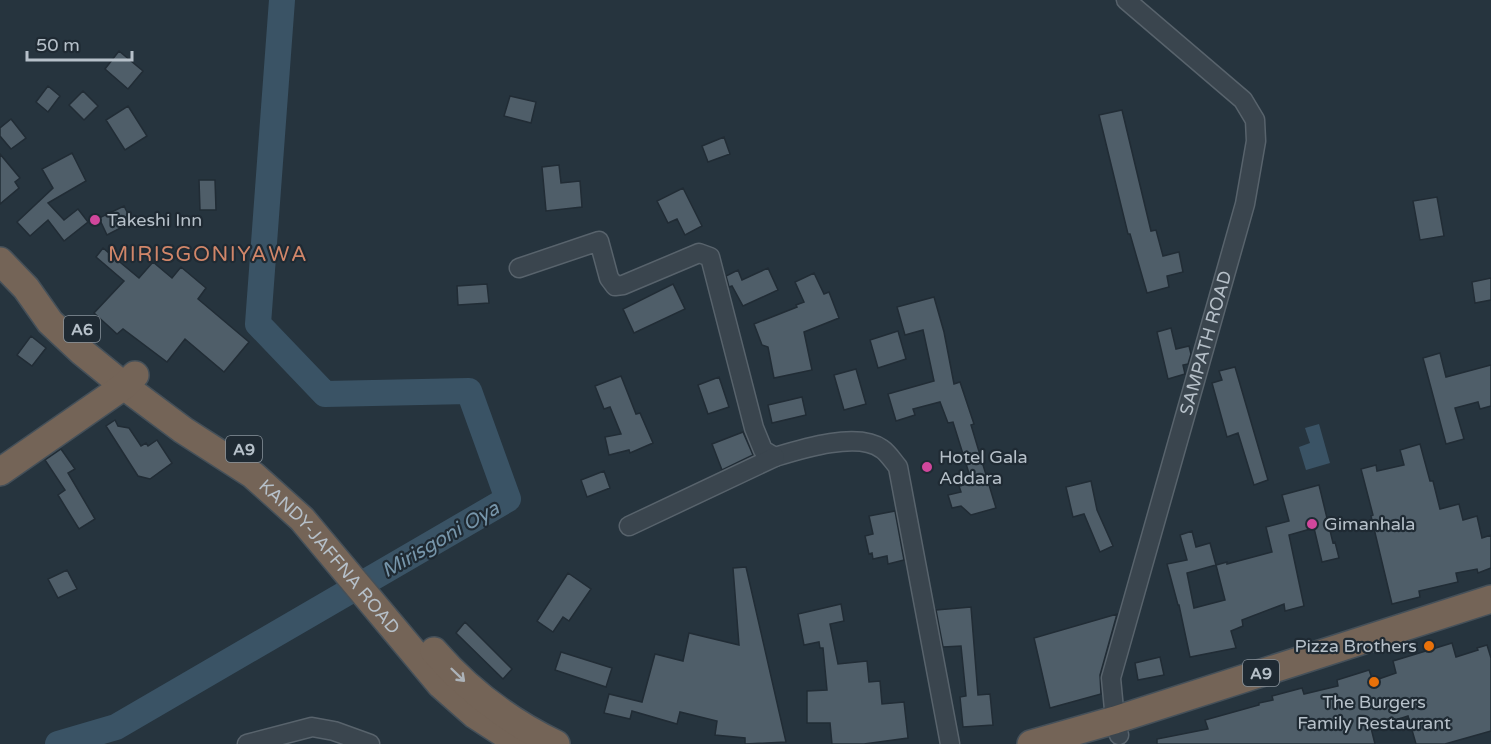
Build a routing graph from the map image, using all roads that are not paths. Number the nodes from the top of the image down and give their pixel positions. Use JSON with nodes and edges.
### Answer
{"nodes":[{"id":1,"x":1126,"y":0,"type":"edge"},
{"id":2,"x":0,"y":261,"type":"edge"},
{"id":3,"x":519,"y":268,"type":"dead end"},
{"id":4,"x":130,"y":380,"type":"junction"},
{"id":5,"x":776,"y":457,"type":"junction"},
{"id":6,"x":0,"y":472,"type":"edge"},
{"id":7,"x":629,"y":526,"type":"dead end"},
{"id":8,"x":1491,"y":599,"type":"edge"},
{"id":9,"x":1491,"y":617,"type":"edge"},
{"id":10,"x":412,"y":638,"type":"junction"},
{"id":11,"x":1390,"y":640,"type":"junction"},
{"id":12,"x":1117,"y":728,"type":"junction"},
{"id":13,"x":309,"y":735,"type":"edge"},
{"id":14,"x":247,"y":744,"type":"edge"},
{"id":15,"x":370,"y":744,"type":"edge"},
{"id":16,"x":520,"y":744,"type":"edge"},
{"id":17,"x":556,"y":744,"type":"edge"},
{"id":18,"x":950,"y":744,"type":"edge"},
{"id":19,"x":1030,"y":744,"type":"edge"},
{"id":20,"x":1085,"y":744,"type":"edge"}],
"edges":[{"from":1,"to":12,"type":"street","name":"SAMPATH ROAD"},
{"from":2,"to":4,"type":"highway","number":"A6"},
{"from":3,"to":5,"type":"street"},
{"from":4,"to":6,"type":"highway"},
{"from":4,"to":10,"type":"highway","name":"KANDY-JAFFNA ROAD","number":"A9"},
{"from":5,"to":7,"type":"street"},
{"from":5,"to":18,"type":"street"},
{"from":8,"to":11,"type":"highway","number":"A9"},
{"from":9,"to":11,"type":"highway","number":"A9"},
{"from":10,"to":16,"type":"highway","name":"KANDY-JAFFNA ROAD","number":"A9"},
{"from":10,"to":17,"type":"highway","name":"KANDY-JAFFNA ROAD","number":"A9","one_way":true},
{"from":11,"to":12,"type":"highway","number":"A9"},
{"from":12,"to":19,"type":"highway","number":"A9"},
{"from":12,"to":20,"type":"highway","number":"A9"},
{"from":13,"to":14,"type":"street"},
{"from":13,"to":15,"type":"street"}]}
